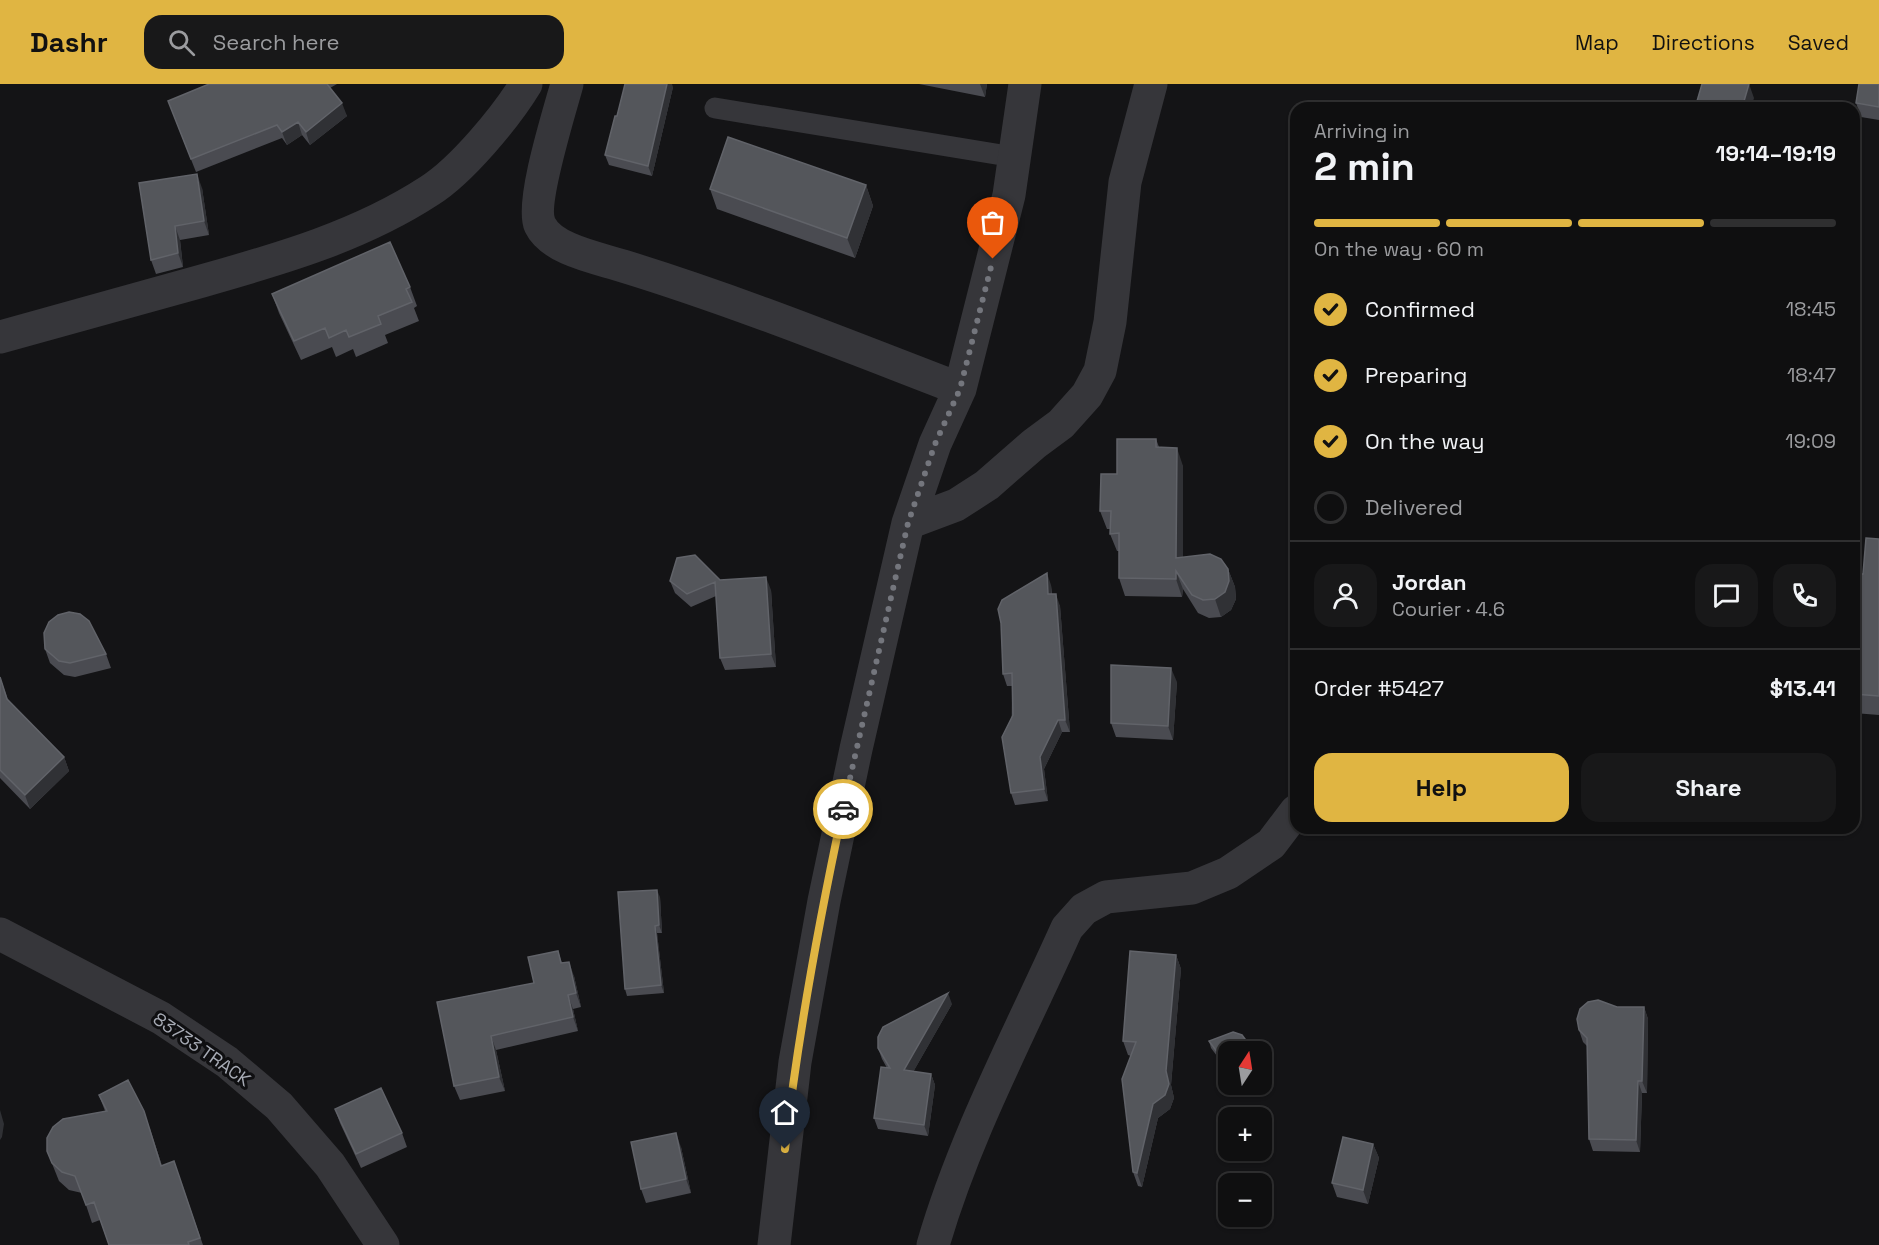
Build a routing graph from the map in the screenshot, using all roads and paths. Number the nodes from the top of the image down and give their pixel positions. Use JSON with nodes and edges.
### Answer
{"nodes":[{"id":1,"x":526,"y":84,"type":"edge"},
{"id":2,"x":567,"y":84,"type":"edge"},
{"id":3,"x":1025,"y":84,"type":"edge"},
{"id":4,"x":1150,"y":84,"type":"edge"},
{"id":5,"x":715,"y":108,"type":"dead end"},
{"id":6,"x":1014,"y":157,"type":"junction"},
{"id":7,"x":0,"y":337,"type":"edge"},
{"id":8,"x":960,"y":389,"type":"junction"},
{"id":9,"x":908,"y":523,"type":"junction"},
{"id":10,"x":1290,"y":819,"type":"edge"},
{"id":11,"x":0,"y":934,"type":"edge"},
{"id":12,"x":383,"y":1245,"type":"edge"},
{"id":13,"x":774,"y":1245,"type":"edge"},
{"id":14,"x":933,"y":1245,"type":"edge"}],
"edges":[{"from":1,"to":7,"type":"street"},
{"from":2,"to":8,"type":"street"},
{"from":3,"to":6,"type":"street"},
{"from":4,"to":9,"type":"street"},
{"from":5,"to":6,"type":"lane"},
{"from":6,"to":8,"type":"street"},
{"from":8,"to":9,"type":"street"},
{"from":9,"to":13,"type":"street"},
{"from":10,"to":14,"type":"street"},
{"from":11,"to":12,"type":"street","name":"83733 TRACK"}]}
